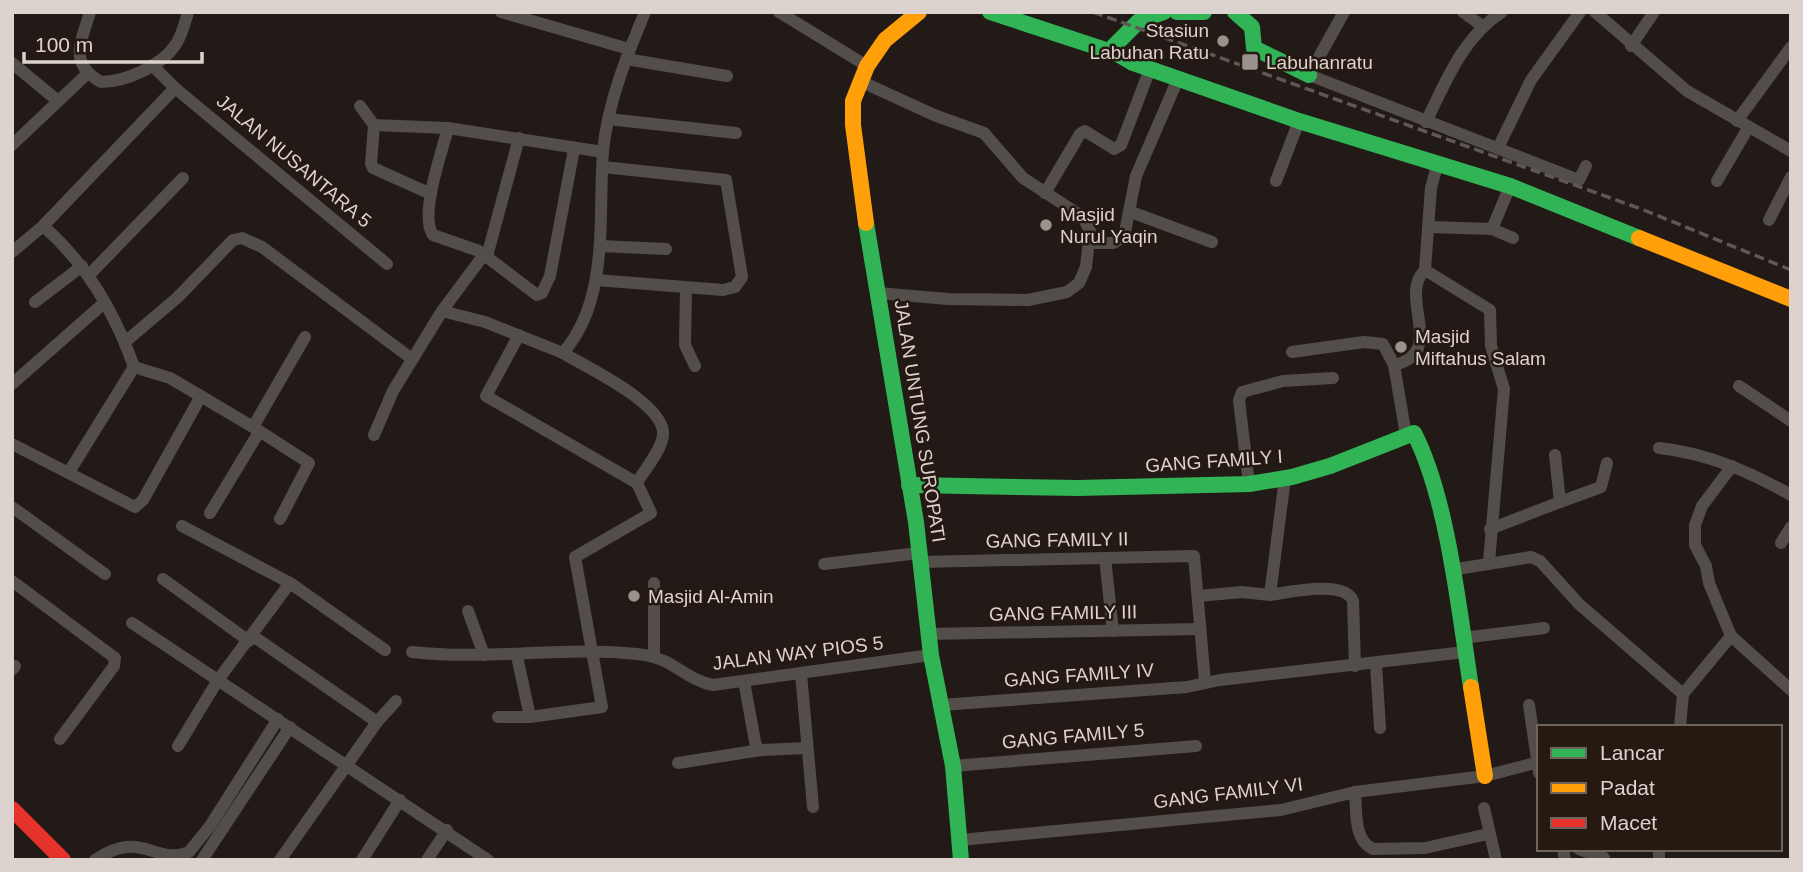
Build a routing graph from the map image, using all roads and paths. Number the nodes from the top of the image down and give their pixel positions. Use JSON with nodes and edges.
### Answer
{"nodes":[{"id":1,"x":90,"y":12,"type":"edge"},
{"id":2,"x":188,"y":12,"type":"edge"},
{"id":3,"x":501,"y":12,"type":"edge"},
{"id":4,"x":645,"y":12,"type":"edge"},
{"id":5,"x":779,"y":12,"type":"edge"},
{"id":6,"x":919,"y":12,"type":"edge"},
{"id":7,"x":990,"y":12,"type":"edge"},
{"id":8,"x":1160,"y":12,"type":"edge"},
{"id":9,"x":1177,"y":12,"type":"edge"},
{"id":10,"x":1204,"y":12,"type":"edge"},
{"id":11,"x":1235,"y":12,"type":"edge"},
{"id":12,"x":1345,"y":12,"type":"edge"},
{"id":13,"x":1463,"y":12,"type":"edge"},
{"id":14,"x":1502,"y":12,"type":"edge"},
{"id":15,"x":1580,"y":12,"type":"edge"},
{"id":16,"x":1595,"y":12,"type":"edge"},
{"id":17,"x":1654,"y":12,"type":"edge"},
{"id":18,"x":1482,"y":25,"type":"junction"},
{"id":19,"x":1631,"y":46,"type":"junction"},
{"id":20,"x":1791,"y":47,"type":"edge"},
{"id":21,"x":1111,"y":50,"type":"junction"},
{"id":22,"x":627,"y":54,"type":"junction"},
{"id":23,"x":12,"y":63,"type":"edge"},
{"id":24,"x":152,"y":65,"type":"junction"},
{"id":25,"x":867,"y":66,"type":"junction"},
{"id":26,"x":1150,"y":69,"type":"junction"},
{"id":27,"x":87,"y":74,"type":"junction"},
{"id":28,"x":1309,"y":75,"type":"junction"},
{"id":29,"x":727,"y":76,"type":"dead end"},
{"id":30,"x":1178,"y":79,"type":"junction"},
{"id":31,"x":860,"y":81,"type":"junction"},
{"id":32,"x":176,"y":88,"type":"junction"},
{"id":33,"x":58,"y":100,"type":"junction"},
{"id":34,"x":360,"y":106,"type":"dead end"},
{"id":35,"x":608,"y":119,"type":"junction"},
{"id":36,"x":1299,"y":121,"type":"junction"},
{"id":37,"x":1426,"y":122,"type":"junction"},
{"id":38,"x":1743,"y":124,"type":"junction"},
{"id":39,"x":374,"y":125,"type":"junction"},
{"id":40,"x":448,"y":128,"type":"junction"},
{"id":41,"x":736,"y":133,"type":"dead end"},
{"id":42,"x":519,"y":138,"type":"junction"},
{"id":43,"x":12,"y":145,"type":"edge"},
{"id":44,"x":1498,"y":148,"type":"junction"},
{"id":45,"x":574,"y":149,"type":"junction"},
{"id":46,"x":1791,"y":151,"type":"edge"},
{"id":47,"x":603,"y":152,"type":"junction"},
{"id":48,"x":1437,"y":166,"type":"junction"},
{"id":49,"x":1586,"y":166,"type":"dead end"},
{"id":50,"x":603,"y":167,"type":"junction"},
{"id":51,"x":1791,"y":177,"type":"edge"},
{"id":52,"x":183,"y":178,"type":"dead end"},
{"id":53,"x":1276,"y":181,"type":"dead end"},
{"id":54,"x":1717,"y":181,"type":"dead end"},
{"id":55,"x":1510,"y":186,"type":"junction"},
{"id":56,"x":1045,"y":193,"type":"junction"},
{"id":57,"x":431,"y":194,"type":"junction"},
{"id":58,"x":1131,"y":212,"type":"junction"},
{"id":59,"x":1769,"y":220,"type":"dead end"},
{"id":60,"x":43,"y":226,"type":"junction"},
{"id":61,"x":1430,"y":227,"type":"junction"},
{"id":62,"x":1492,"y":229,"type":"junction"},
{"id":63,"x":1513,"y":238,"type":"dead end"},
{"id":64,"x":1212,"y":242,"type":"dead end"},
{"id":65,"x":1090,"y":243,"type":"junction"},
{"id":66,"x":600,"y":246,"type":"junction"},
{"id":67,"x":666,"y":249,"type":"dead end"},
{"id":68,"x":12,"y":252,"type":"edge"},
{"id":69,"x":484,"y":258,"type":"junction"},
{"id":70,"x":387,"y":264,"type":"dead end"},
{"id":71,"x":86,"y":270,"type":"junction"},
{"id":72,"x":1425,"y":270,"type":"junction"},
{"id":73,"x":596,"y":280,"type":"junction"},
{"id":74,"x":686,"y":287,"type":"junction"},
{"id":75,"x":878,"y":293,"type":"junction"},
{"id":76,"x":1791,"y":299,"type":"edge"},
{"id":77,"x":35,"y":302,"type":"dead end"},
{"id":78,"x":104,"y":303,"type":"junction"},
{"id":79,"x":442,"y":311,"type":"junction"},
{"id":80,"x":519,"y":335,"type":"junction"},
{"id":81,"x":305,"y":337,"type":"dead end"},
{"id":82,"x":125,"y":342,"type":"junction"},
{"id":83,"x":1292,"y":352,"type":"dead end"},
{"id":84,"x":563,"y":354,"type":"junction"},
{"id":85,"x":412,"y":359,"type":"junction"},
{"id":86,"x":1394,"y":365,"type":"junction"},
{"id":87,"x":695,"y":366,"type":"dead end"},
{"id":88,"x":134,"y":367,"type":"junction"},
{"id":89,"x":1332,"y":379,"type":"dead end"},
{"id":90,"x":12,"y":384,"type":"edge"},
{"id":91,"x":1739,"y":386,"type":"dead end"},
{"id":92,"x":201,"y":396,"type":"junction"},
{"id":93,"x":1791,"y":421,"type":"edge"},
{"id":94,"x":256,"y":430,"type":"junction"},
{"id":95,"x":1406,"y":435,"type":"junction"},
{"id":96,"x":374,"y":436,"type":"dead end"},
{"id":97,"x":12,"y":444,"type":"edge"},
{"id":98,"x":1659,"y":448,"type":"dead end"},
{"id":99,"x":1555,"y":455,"type":"dead end"},
{"id":100,"x":1607,"y":463,"type":"dead end"},
{"id":101,"x":1732,"y":466,"type":"junction"},
{"id":102,"x":69,"y":472,"type":"junction"},
{"id":103,"x":1285,"y":478,"type":"junction"},
{"id":104,"x":637,"y":484,"type":"junction"},
{"id":105,"x":1249,"y":484,"type":"junction"},
{"id":106,"x":909,"y":485,"type":"junction"},
{"id":107,"x":1791,"y":495,"type":"edge"},
{"id":108,"x":1560,"y":502,"type":"junction"},
{"id":109,"x":12,"y":507,"type":"edge"},
{"id":110,"x":210,"y":513,"type":"dead end"},
{"id":111,"x":280,"y":519,"type":"dead end"},
{"id":112,"x":182,"y":526,"type":"dead end"},
{"id":113,"x":1791,"y":527,"type":"edge"},
{"id":114,"x":1490,"y":529,"type":"junction"},
{"id":115,"x":1781,"y":544,"type":"dead end"},
{"id":116,"x":920,"y":557,"type":"junction"},
{"id":117,"x":1105,"y":558,"type":"junction"},
{"id":118,"x":1489,"y":562,"type":"junction"},
{"id":119,"x":824,"y":564,"type":"dead end"},
{"id":120,"x":1451,"y":570,"type":"junction"},
{"id":121,"x":105,"y":574,"type":"dead end"},
{"id":122,"x":163,"y":579,"type":"dead end"},
{"id":123,"x":12,"y":580,"type":"edge"},
{"id":124,"x":290,"y":583,"type":"junction"},
{"id":125,"x":654,"y":583,"type":"dead end"},
{"id":126,"x":1270,"y":594,"type":"junction"},
{"id":127,"x":1198,"y":596,"type":"junction"},
{"id":128,"x":468,"y":611,"type":"dead end"},
{"id":129,"x":132,"y":624,"type":"dead end"},
{"id":130,"x":1544,"y":628,"type":"dead end"},
{"id":131,"x":1199,"y":629,"type":"junction"},
{"id":132,"x":1114,"y":631,"type":"junction"},
{"id":133,"x":928,"y":634,"type":"junction"},
{"id":134,"x":1731,"y":636,"type":"junction"},
{"id":135,"x":251,"y":639,"type":"junction"},
{"id":136,"x":1464,"y":645,"type":"junction"},
{"id":137,"x":385,"y":650,"type":"dead end"},
{"id":138,"x":592,"y":651,"type":"junction"},
{"id":139,"x":412,"y":652,"type":"dead end"},
{"id":140,"x":484,"y":655,"type":"junction"},
{"id":141,"x":517,"y":656,"type":"junction"},
{"id":142,"x":931,"y":656,"type":"junction"},
{"id":143,"x":654,"y":657,"type":"junction"},
{"id":144,"x":1376,"y":664,"type":"junction"},
{"id":145,"x":1355,"y":666,"type":"junction"},
{"id":146,"x":801,"y":674,"type":"junction"},
{"id":147,"x":218,"y":680,"type":"junction"},
{"id":148,"x":744,"y":681,"type":"junction"},
{"id":149,"x":1205,"y":682,"type":"junction"},
{"id":150,"x":1791,"y":690,"type":"edge"},
{"id":151,"x":1683,"y":694,"type":"junction"},
{"id":152,"x":396,"y":701,"type":"dead end"},
{"id":153,"x":941,"y":705,"type":"junction"},
{"id":154,"x":1529,"y":705,"type":"dead end"},
{"id":155,"x":498,"y":717,"type":"dead end"},
{"id":156,"x":530,"y":717,"type":"junction"},
{"id":157,"x":278,"y":719,"type":"junction"},
{"id":158,"x":377,"y":722,"type":"junction"},
{"id":159,"x":1680,"y":725,"type":"edge"},
{"id":160,"x":290,"y":727,"type":"junction"},
{"id":161,"x":1380,"y":728,"type":"dead end"},
{"id":162,"x":60,"y":738,"type":"dead end"},
{"id":163,"x":178,"y":746,"type":"dead end"},
{"id":164,"x":1196,"y":746,"type":"dead end"},
{"id":165,"x":807,"y":748,"type":"junction"},
{"id":166,"x":761,"y":750,"type":"junction"},
{"id":167,"x":1537,"y":759,"type":"edge"},
{"id":168,"x":678,"y":763,"type":"dead end"},
{"id":169,"x":347,"y":764,"type":"junction"},
{"id":170,"x":953,"y":766,"type":"junction"},
{"id":171,"x":1537,"y":766,"type":"edge"},
{"id":172,"x":1485,"y":776,"type":"junction"},
{"id":173,"x":1356,"y":792,"type":"junction"},
{"id":174,"x":400,"y":800,"type":"junction"},
{"id":175,"x":813,"y":807,"type":"dead end"},
{"id":176,"x":1484,"y":808,"type":"dead end"},
{"id":177,"x":12,"y":809,"type":"edge"},
{"id":178,"x":447,"y":830,"type":"junction"},
{"id":179,"x":1488,"y":834,"type":"junction"},
{"id":180,"x":960,"y":840,"type":"junction"},
{"id":181,"x":1585,"y":851,"type":"edge"},
{"id":182,"x":1604,"y":858,"type":"dead end"},
{"id":183,"x":63,"y":860,"type":"edge"},
{"id":184,"x":95,"y":860,"type":"edge"},
{"id":185,"x":202,"y":860,"type":"edge"},
{"id":186,"x":280,"y":860,"type":"edge"},
{"id":187,"x":362,"y":860,"type":"edge"},
{"id":188,"x":427,"y":860,"type":"edge"},
{"id":189,"x":488,"y":860,"type":"edge"},
{"id":190,"x":961,"y":860,"type":"edge"},
{"id":191,"x":1496,"y":860,"type":"edge"}],
"edges":[{"from":1,"to":27,"type":"street"},
{"from":2,"to":24,"type":"street"},
{"from":3,"to":22,"type":"street"},
{"from":4,"to":22,"type":"street"},
{"from":5,"to":25,"type":"street"},
{"from":6,"to":25,"type":"street","name":"JALAN UNTUNG SUROPATI"},
{"from":7,"to":21,"type":"street"},
{"from":8,"to":21,"type":"street"},
{"from":9,"to":10,"type":"street"},
{"from":11,"to":28,"type":"street"},
{"from":12,"to":28,"type":"street"},
{"from":13,"to":18,"type":"street"},
{"from":14,"to":18,"type":"street"},
{"from":15,"to":44,"type":"street"},
{"from":16,"to":19,"type":"street"},
{"from":17,"to":19,"type":"street"},
{"from":18,"to":37,"type":"street"},
{"from":19,"to":38,"type":"street"},
{"from":20,"to":38,"type":"street"},
{"from":21,"to":26,"type":"street"},
{"from":22,"to":29,"type":"street"},
{"from":22,"to":35,"type":"street"},
{"from":23,"to":33,"type":"street"},
{"from":24,"to":27,"type":"street"},
{"from":24,"to":32,"type":"street","name":"JALAN NUSANTARA 5"},
{"from":25,"to":31,"type":"street","name":"JALAN UNTUNG SUROPATI"},
{"from":26,"to":30,"type":"street"},
{"from":26,"to":56,"type":"street"},
{"from":27,"to":33,"type":"street"},
{"from":28,"to":37,"type":"street"},
{"from":30,"to":36,"type":"street"},
{"from":30,"to":58,"type":"street"},
{"from":31,"to":56,"type":"street"},
{"from":31,"to":75,"type":"street","name":"JALAN UNTUNG SUROPATI"},
{"from":32,"to":60,"type":"street"},
{"from":32,"to":70,"type":"street","name":"JALAN NUSANTARA 5"},
{"from":33,"to":43,"type":"street"},
{"from":34,"to":39,"type":"street"},
{"from":35,"to":41,"type":"street"},
{"from":35,"to":47,"type":"street"},
{"from":36,"to":48,"type":"street"},
{"from":36,"to":53,"type":"street"},
{"from":37,"to":44,"type":"street"},
{"from":38,"to":46,"type":"street"},
{"from":38,"to":54,"type":"street"},
{"from":39,"to":40,"type":"street"},
{"from":39,"to":57,"type":"street"},
{"from":40,"to":42,"type":"street"},
{"from":40,"to":57,"type":"street"},
{"from":42,"to":45,"type":"street"},
{"from":42,"to":69,"type":"street"},
{"from":44,"to":49,"type":"street"},
{"from":45,"to":47,"type":"street"},
{"from":45,"to":69,"type":"street"},
{"from":47,"to":50,"type":"street"},
{"from":48,"to":55,"type":"street"},
{"from":48,"to":61,"type":"street"},
{"from":50,"to":66,"type":"street"},
{"from":50,"to":74,"type":"street"},
{"from":51,"to":59,"type":"street"},
{"from":52,"to":71,"type":"street"},
{"from":55,"to":62,"type":"street"},
{"from":55,"to":76,"type":"street"},
{"from":56,"to":65,"type":"street"},
{"from":57,"to":69,"type":"street"},
{"from":58,"to":64,"type":"street"},
{"from":58,"to":65,"type":"street"},
{"from":60,"to":68,"type":"street"},
{"from":60,"to":71,"type":"street"},
{"from":61,"to":62,"type":"street"},
{"from":61,"to":72,"type":"street"},
{"from":62,"to":63,"type":"street"},
{"from":65,"to":75,"type":"street"},
{"from":66,"to":67,"type":"street"},
{"from":66,"to":73,"type":"street"},
{"from":69,"to":79,"type":"street"},
{"from":71,"to":77,"type":"street"},
{"from":71,"to":78,"type":"street"},
{"from":72,"to":86,"type":"street"},
{"from":72,"to":114,"type":"street"},
{"from":73,"to":74,"type":"street"},
{"from":73,"to":84,"type":"street"},
{"from":74,"to":87,"type":"street"},
{"from":75,"to":106,"type":"street","name":"JALAN UNTUNG SUROPATI"},
{"from":78,"to":82,"type":"street"},
{"from":78,"to":90,"type":"street"},
{"from":79,"to":80,"type":"street"},
{"from":79,"to":85,"type":"street"},
{"from":80,"to":84,"type":"street"},
{"from":80,"to":104,"type":"street"},
{"from":81,"to":94,"type":"street"},
{"from":82,"to":85,"type":"street"},
{"from":82,"to":88,"type":"street"},
{"from":83,"to":86,"type":"street"},
{"from":84,"to":104,"type":"street"},
{"from":85,"to":96,"type":"street"},
{"from":86,"to":95,"type":"street"},
{"from":88,"to":92,"type":"street"},
{"from":88,"to":102,"type":"street"},
{"from":89,"to":105,"type":"street"},
{"from":91,"to":93,"type":"street"},
{"from":92,"to":94,"type":"street"},
{"from":92,"to":102,"type":"street"},
{"from":94,"to":110,"type":"street"},
{"from":94,"to":111,"type":"street"},
{"from":95,"to":103,"type":"street","name":"GANG FAMILY I"},
{"from":95,"to":120,"type":"street"},
{"from":97,"to":102,"type":"street"},
{"from":98,"to":101,"type":"street"},
{"from":99,"to":108,"type":"street"},
{"from":100,"to":108,"type":"street"},
{"from":101,"to":107,"type":"street"},
{"from":101,"to":134,"type":"street"},
{"from":103,"to":105,"type":"street","name":"GANG FAMILY I"},
{"from":103,"to":126,"type":"street"},
{"from":104,"to":138,"type":"street"},
{"from":105,"to":106,"type":"street","name":"GANG FAMILY I"},
{"from":106,"to":116,"type":"street","name":"JALAN UNTUNG SUROPATI"},
{"from":108,"to":114,"type":"street"},
{"from":109,"to":121,"type":"street"},
{"from":112,"to":124,"type":"street"},
{"from":113,"to":115,"type":"street"},
{"from":114,"to":118,"type":"street"},
{"from":116,"to":117,"type":"street","name":"GANG FAMILY II"},
{"from":116,"to":119,"type":"street","name":"GANG FAMILY II"},
{"from":116,"to":133,"type":"street","name":"JALAN UNTUNG SUROPATI"},
{"from":117,"to":127,"type":"street","name":"GANG FAMILY II"},
{"from":117,"to":132,"type":"street"},
{"from":118,"to":120,"type":"street"},
{"from":118,"to":151,"type":"street"},
{"from":120,"to":136,"type":"street"},
{"from":122,"to":135,"type":"street"},
{"from":123,"to":162,"type":"street"},
{"from":124,"to":135,"type":"street"},
{"from":124,"to":137,"type":"street"},
{"from":125,"to":143,"type":"street"},
{"from":126,"to":127,"type":"street"},
{"from":126,"to":145,"type":"street"},
{"from":127,"to":131,"type":"street"},
{"from":128,"to":140,"type":"street"},
{"from":129,"to":147,"type":"street"},
{"from":130,"to":136,"type":"street","name":"GANG FAMILY IV"},
{"from":131,"to":132,"type":"street","name":"GANG FAMILY III"},
{"from":131,"to":149,"type":"street"},
{"from":132,"to":133,"type":"street","name":"GANG FAMILY III"},
{"from":133,"to":142,"type":"street","name":"JALAN UNTUNG SUROPATI"},
{"from":134,"to":150,"type":"street"},
{"from":134,"to":151,"type":"street"},
{"from":135,"to":147,"type":"street"},
{"from":135,"to":158,"type":"street"},
{"from":136,"to":144,"type":"street","name":"GANG FAMILY IV"},
{"from":136,"to":172,"type":"street"},
{"from":138,"to":141,"type":"street","name":"JALAN WAY PIOS 5"},
{"from":138,"to":143,"type":"street","name":"JALAN WAY PIOS 5"},
{"from":138,"to":156,"type":"street"},
{"from":139,"to":140,"type":"street","name":"JALAN WAY PIOS 5"},
{"from":140,"to":141,"type":"street","name":"JALAN WAY PIOS 5"},
{"from":141,"to":156,"type":"street"},
{"from":142,"to":146,"type":"street","name":"JALAN WAY PIOS 5"},
{"from":142,"to":153,"type":"street","name":"JALAN UNTUNG SUROPATI"},
{"from":143,"to":148,"type":"street","name":"JALAN WAY PIOS 5"},
{"from":144,"to":145,"type":"street","name":"GANG FAMILY IV"},
{"from":144,"to":161,"type":"street"},
{"from":145,"to":149,"type":"street","name":"GANG FAMILY IV"},
{"from":146,"to":148,"type":"street","name":"JALAN WAY PIOS 5"},
{"from":146,"to":165,"type":"street"},
{"from":147,"to":157,"type":"street"},
{"from":147,"to":163,"type":"street"},
{"from":148,"to":166,"type":"street"},
{"from":149,"to":153,"type":"street","name":"GANG FAMILY IV"},
{"from":151,"to":159,"type":"street"},
{"from":152,"to":158,"type":"street"},
{"from":153,"to":170,"type":"street","name":"JALAN UNTUNG SUROPATI"},
{"from":154,"to":167,"type":"street"},
{"from":155,"to":156,"type":"street"},
{"from":157,"to":160,"type":"street"},
{"from":157,"to":184,"type":"street"},
{"from":158,"to":169,"type":"street"},
{"from":160,"to":169,"type":"street"},
{"from":160,"to":185,"type":"street"},
{"from":164,"to":170,"type":"street","name":"GANG FAMILY 5"},
{"from":165,"to":166,"type":"street"},
{"from":165,"to":175,"type":"street"},
{"from":166,"to":168,"type":"street"},
{"from":169,"to":174,"type":"street"},
{"from":169,"to":186,"type":"street"},
{"from":170,"to":180,"type":"street","name":"JALAN UNTUNG SUROPATI"},
{"from":171,"to":172,"type":"street","name":"GANG FAMILY VI"},
{"from":172,"to":173,"type":"street","name":"GANG FAMILY VI"},
{"from":173,"to":179,"type":"street"},
{"from":173,"to":180,"type":"street","name":"GANG FAMILY VI"},
{"from":174,"to":178,"type":"street"},
{"from":174,"to":187,"type":"street"},
{"from":176,"to":179,"type":"street"},
{"from":177,"to":183,"type":"street"},
{"from":178,"to":188,"type":"street"},
{"from":178,"to":189,"type":"street"},
{"from":179,"to":191,"type":"street"},
{"from":180,"to":190,"type":"street","name":"JALAN UNTUNG SUROPATI"},
{"from":181,"to":182,"type":"street"}]}
